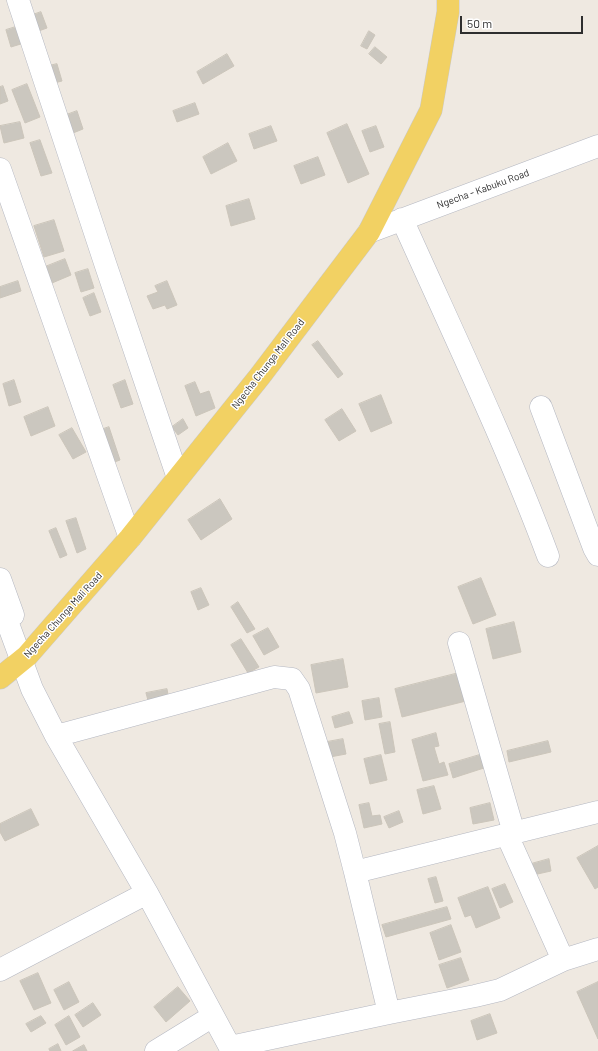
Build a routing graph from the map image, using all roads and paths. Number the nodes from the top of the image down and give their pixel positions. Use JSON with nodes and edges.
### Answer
{"nodes":[{"id":1,"x":18,"y":0,"type":"edge"},
{"id":2,"x":448,"y":0,"type":"edge"},
{"id":3,"x":598,"y":146,"type":"edge"},
{"id":4,"x":0,"y":169,"type":"edge"},
{"id":5,"x":402,"y":219,"type":"junction"},
{"id":6,"x":369,"y":232,"type":"junction"},
{"id":7,"x":541,"y":407,"type":"dead end"},
{"id":8,"x":178,"y":478,"type":"junction"},
{"id":9,"x":130,"y":538,"type":"junction"},
{"id":10,"x":598,"y":555,"type":"edge"},
{"id":11,"x":548,"y":556,"type":"dead end"},
{"id":12,"x":0,"y":579,"type":"edge"},
{"id":13,"x":0,"y":602,"type":"edge"},
{"id":14,"x":459,"y":643,"type":"dead end"},
{"id":15,"x":24,"y":659,"type":"junction"},
{"id":16,"x":0,"y":678,"type":"edge"},
{"id":17,"x":56,"y":736,"type":"junction"},
{"id":18,"x":598,"y":812,"type":"edge"},
{"id":19,"x":510,"y":834,"type":"junction"},
{"id":20,"x":355,"y":872,"type":"junction"},
{"id":21,"x":147,"y":893,"type":"junction"},
{"id":22,"x":598,"y":949,"type":"edge"},
{"id":23,"x":563,"y":960,"type":"junction"},
{"id":24,"x":0,"y":970,"type":"edge"},
{"id":25,"x":389,"y":1013,"type":"junction"},
{"id":26,"x":213,"y":1016,"type":"junction"},
{"id":27,"x":231,"y":1049,"type":"edge"},
{"id":28,"x":156,"y":1051,"type":"edge"}],
"edges":[{"from":1,"to":8,"type":"street"},
{"from":2,"to":6,"type":"main road","name":"Ngecha Chunga Mali Road"},
{"from":3,"to":5,"type":"street","name":"Ngecha - Kabuku Road"},
{"from":4,"to":9,"type":"street"},
{"from":5,"to":6,"type":"street","name":"Ngecha - Kabuku Road"},
{"from":5,"to":11,"type":"street"},
{"from":6,"to":8,"type":"main road","name":"Ngecha Chunga Mali Road"},
{"from":7,"to":10,"type":"street"},
{"from":8,"to":9,"type":"main road","name":"Ngecha Chunga Mali Road"},
{"from":9,"to":15,"type":"main road","name":"Ngecha Chunga Mali Road"},
{"from":12,"to":15,"type":"street"},
{"from":13,"to":15,"type":"street"},
{"from":14,"to":19,"type":"street"},
{"from":15,"to":16,"type":"main road","name":"Ngecha Chunga Mali Road"},
{"from":15,"to":17,"type":"street"},
{"from":17,"to":20,"type":"street"},
{"from":17,"to":21,"type":"street"},
{"from":18,"to":19,"type":"street"},
{"from":19,"to":20,"type":"street"},
{"from":19,"to":23,"type":"street"},
{"from":20,"to":25,"type":"street"},
{"from":21,"to":24,"type":"street"},
{"from":21,"to":26,"type":"street"},
{"from":22,"to":23,"type":"street"},
{"from":23,"to":25,"type":"street"},
{"from":25,"to":27,"type":"street"},
{"from":26,"to":27,"type":"street"},
{"from":26,"to":28,"type":"street"}]}
